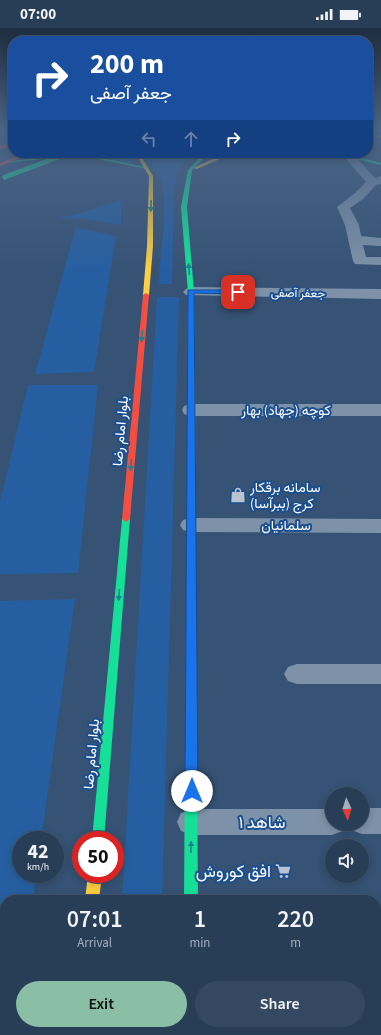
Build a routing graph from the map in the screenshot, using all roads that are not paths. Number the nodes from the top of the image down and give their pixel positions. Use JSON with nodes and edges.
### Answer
{"nodes":[{"id":1,"x":151,"y":176,"type":"edge"},
{"id":2,"x":189,"y":176,"type":"edge"},
{"id":3,"x":376,"y":181,"type":"edge"},
{"id":4,"x":356,"y":240,"type":"junction"},
{"id":5,"x":381,"y":242,"type":"edge"},
{"id":6,"x":381,"y":262,"type":"edge"},
{"id":7,"x":191,"y":292,"type":"junction"},
{"id":8,"x":381,"y":294,"type":"edge"},
{"id":9,"x":191,"y":410,"type":"junction"},
{"id":10,"x":381,"y":410,"type":"edge"},
{"id":11,"x":191,"y":525,"type":"junction"},
{"id":12,"x":381,"y":526,"type":"edge"},
{"id":13,"x":297,"y":674,"type":"dead end"},
{"id":14,"x":381,"y":674,"type":"edge"},
{"id":15,"x":381,"y":821,"type":"edge"},
{"id":16,"x":192,"y":822,"type":"junction"},
{"id":17,"x":325,"y":822,"type":"edge"},
{"id":18,"x":369,"y":822,"type":"edge"},
{"id":19,"x":99,"y":831,"type":"edge"},
{"id":20,"x":94,"y":883,"type":"edge"},
{"id":21,"x":93,"y":895,"type":"edge"},
{"id":22,"x":191,"y":895,"type":"edge"}],
"edges":[{"from":1,"to":19,"type":"main road","name":"بلوار امام رضا","one_way":true},
{"from":7,"to":2,"type":"main road","one_way":true},
{"from":3,"to":4,"type":"street"},
{"from":4,"to":5,"type":"street"},
{"from":4,"to":6,"type":"street"},
{"from":7,"to":8,"type":"street","name":"جعفر آصفی"},
{"from":7,"to":9,"type":"main road"},
{"from":9,"to":10,"type":"street","name":"کوچه (جهاد) بهار"},
{"from":9,"to":11,"type":"main road"},
{"from":11,"to":12,"type":"street","name":"سلمانیان"},
{"from":11,"to":16,"type":"main road"},
{"from":13,"to":14,"type":"street"},
{"from":15,"to":18,"type":"street"},
{"from":16,"to":17,"type":"street","name":"شاهد ۱"},
{"from":22,"to":16,"type":"main road","one_way":true},
{"from":20,"to":21,"type":"main road"}]}
